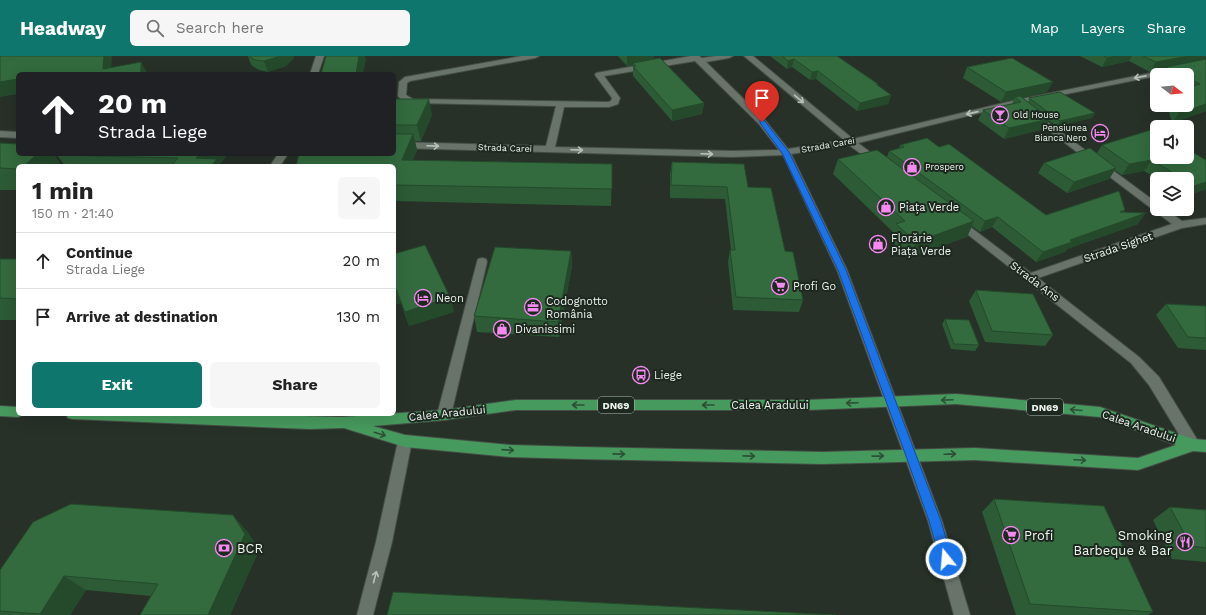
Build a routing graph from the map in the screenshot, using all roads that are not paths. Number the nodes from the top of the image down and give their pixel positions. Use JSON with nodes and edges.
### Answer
{"nodes":[{"id":1,"x":320,"y":56,"type":"edge"},
{"id":2,"x":535,"y":56,"type":"edge"},
{"id":3,"x":729,"y":56,"type":"edge"},
{"id":4,"x":748,"y":56,"type":"edge"},
{"id":5,"x":697,"y":58,"type":"edge"},
{"id":6,"x":1206,"y":64,"type":"edge"},
{"id":7,"x":315,"y":72,"type":"edge"},
{"id":8,"x":1016,"y":102,"type":"junction"},
{"id":9,"x":560,"y":105,"type":"junction"},
{"id":10,"x":0,"y":134,"type":"edge"},
{"id":11,"x":16,"y":135,"type":"edge"},
{"id":12,"x":851,"y":142,"type":"junction"},
{"id":13,"x":396,"y":145,"type":"edge"},
{"id":14,"x":550,"y":149,"type":"junction"},
{"id":15,"x":786,"y":152,"type":"junction"},
{"id":16,"x":890,"y":171,"type":"edge"},
{"id":17,"x":1150,"y":202,"type":"edge"},
{"id":18,"x":947,"y":214,"type":"edge"},
{"id":19,"x":1168,"y":216,"type":"edge"},
{"id":20,"x":1206,"y":220,"type":"edge"},
{"id":21,"x":1180,"y":225,"type":"junction"},
{"id":22,"x":482,"y":262,"type":"dead end"},
{"id":23,"x":1030,"y":277,"type":"junction"},
{"id":24,"x":891,"y":402,"type":"junction"},
{"id":25,"x":0,"y":411,"type":"edge"},
{"id":26,"x":16,"y":412,"type":"edge"},
{"id":27,"x":444,"y":415,"type":"junction"},
{"id":28,"x":130,"y":416,"type":"edge"},
{"id":29,"x":342,"y":422,"type":"junction"},
{"id":30,"x":405,"y":441,"type":"junction"},
{"id":31,"x":1200,"y":446,"type":"edge"},
{"id":32,"x":911,"y":456,"type":"junction"},
{"id":33,"x":365,"y":615,"type":"edge"},
{"id":34,"x":962,"y":615,"type":"edge"}],
"edges":[{"from":1,"to":7,"type":"street"},
{"from":2,"to":9,"type":"street"},
{"from":3,"to":5,"type":"street"},
{"from":4,"to":12,"type":"street","one_way":true},
{"from":5,"to":9,"type":"street"},
{"from":5,"to":15,"type":"street"},
{"from":6,"to":8,"type":"street","name":"Strada Carei","one_way":true},
{"from":8,"to":12,"type":"street","name":"Strada Carei","one_way":true},
{"from":8,"to":17,"type":"street"},
{"from":9,"to":14,"type":"street"},
{"from":10,"to":11,"type":"street"},
{"from":12,"to":15,"type":"street","name":"Strada Carei"},
{"from":12,"to":16,"type":"street"},
{"from":13,"to":14,"type":"street","name":"Strada Carei","one_way":true},
{"from":14,"to":15,"type":"street","name":"Strada Carei","one_way":true},
{"from":15,"to":24,"type":"street"},
{"from":18,"to":23,"type":"street","name":"Strada Ans"},
{"from":19,"to":21,"type":"street"},
{"from":20,"to":21,"type":"street","name":"Strada Sighet"},
{"from":21,"to":23,"type":"street","name":"Strada Sighet"},
{"from":22,"to":27,"type":"street"},
{"from":23,"to":31,"type":"street","name":"Strada Ans"},
{"from":24,"to":27,"type":"main road","name":"Calea Aradului","number":"DN69","one_way":true},
{"from":31,"to":24,"type":"main road","name":"Calea Aradului","number":"DN69","one_way":true},
{"from":24,"to":32,"type":"street"},
{"from":25,"to":26,"type":"main road"},
{"from":27,"to":29,"type":"main road","name":"Calea Aradului","number":"DN69"},
{"from":28,"to":29,"type":"main road","name":"Calea Aradului","number":"DN69"},
{"from":29,"to":30,"type":"main road","name":"Calea Aradului","number":"DN69","one_way":true},
{"from":30,"to":32,"type":"main road","name":"Calea Aradului","number":"DN69","one_way":true},
{"from":33,"to":30,"type":"street","one_way":true},
{"from":32,"to":31,"type":"main road","name":"Calea Aradului","number":"DN69","one_way":true},
{"from":32,"to":34,"type":"street"}]}
